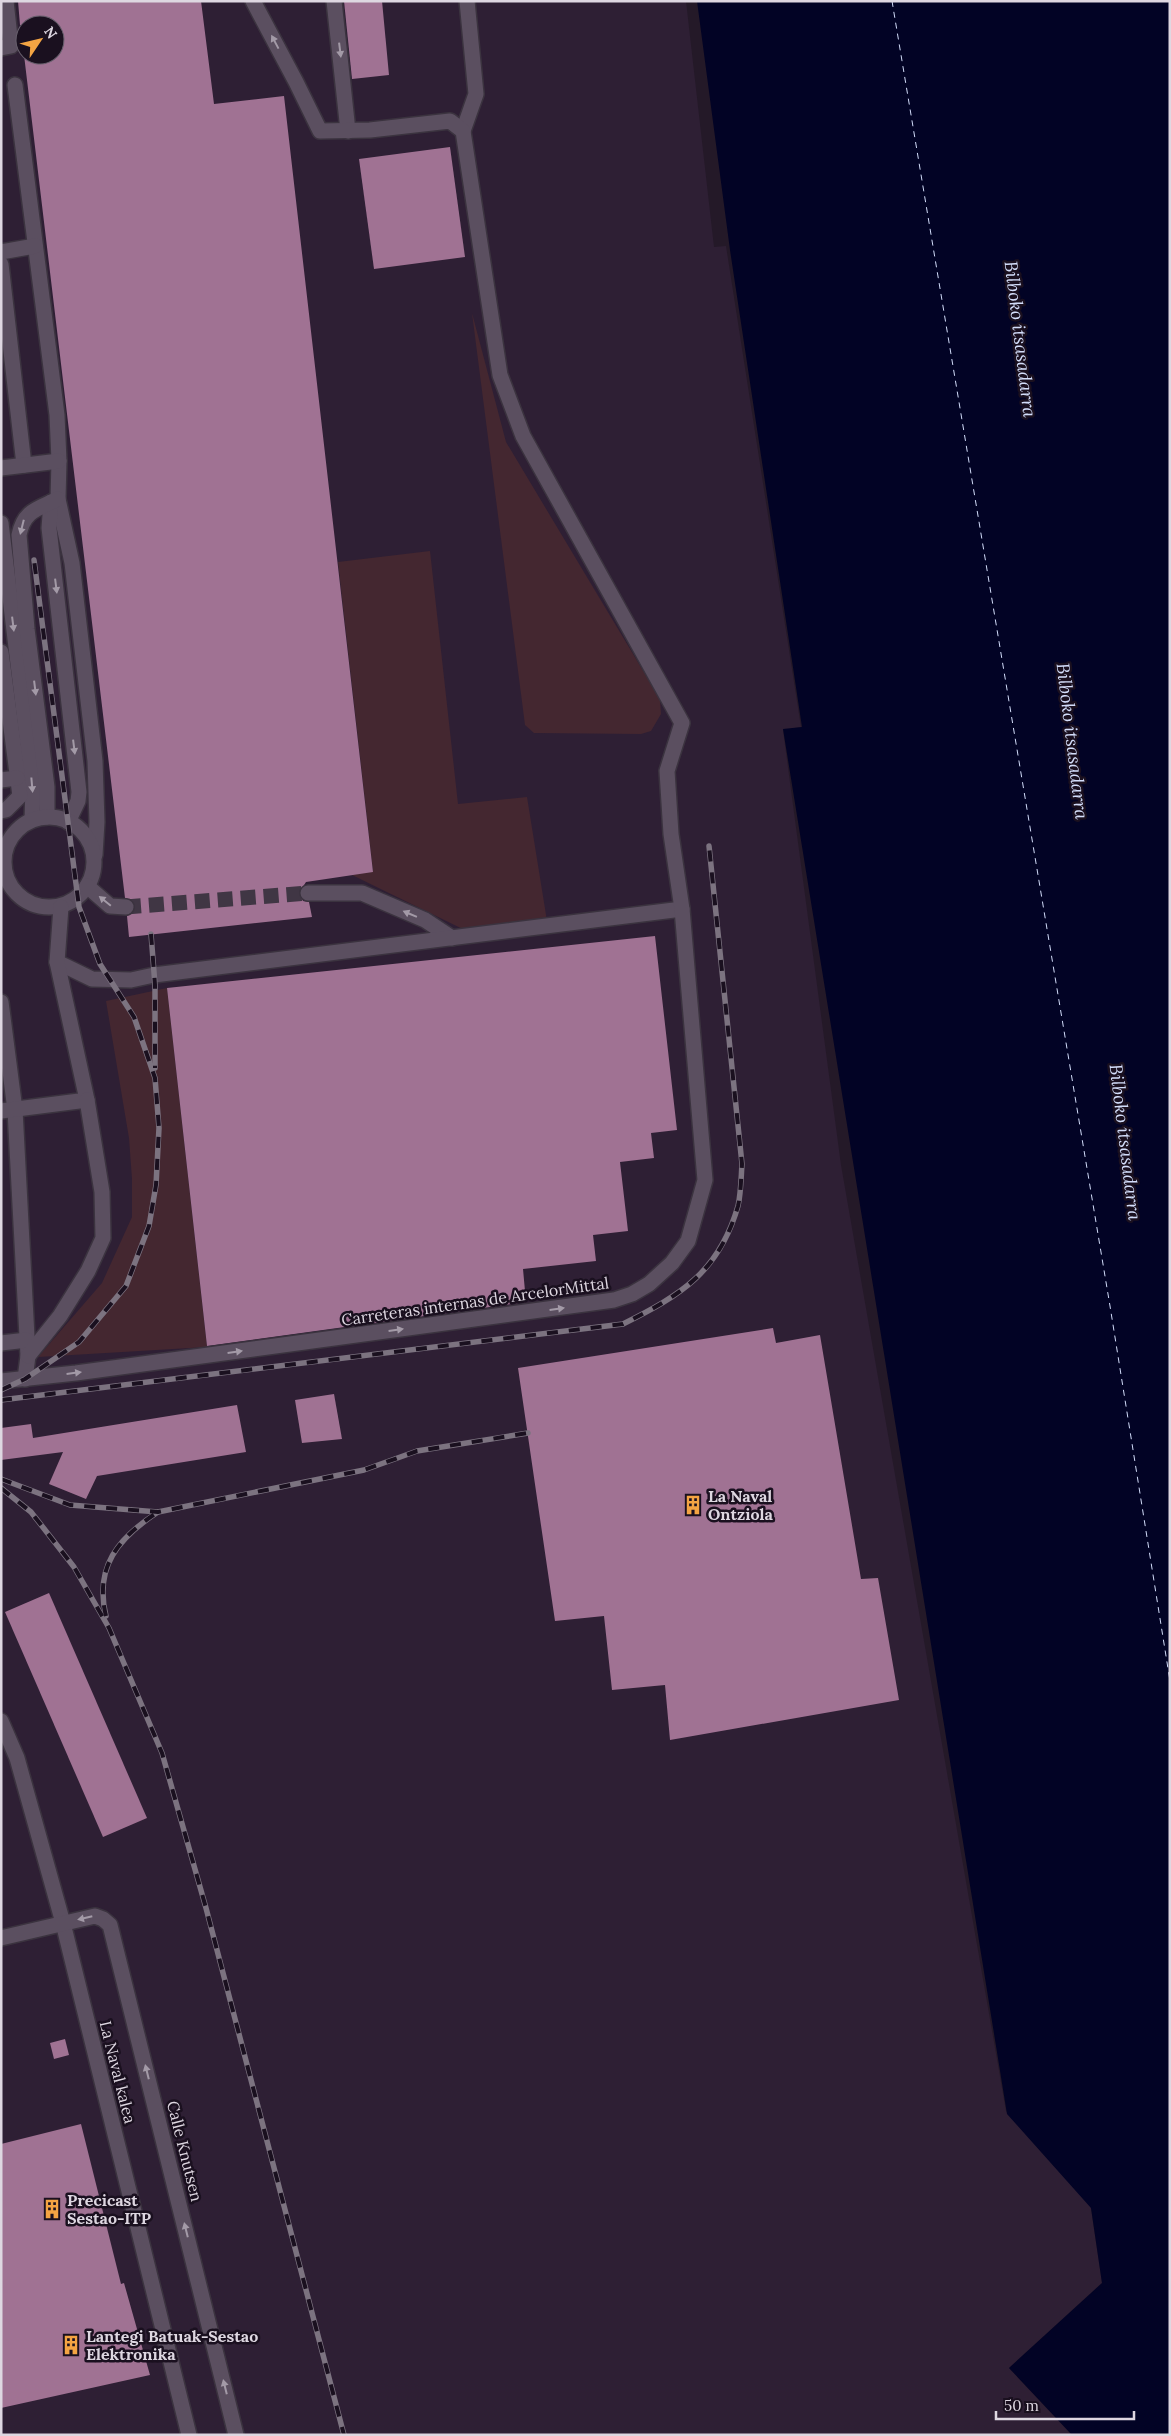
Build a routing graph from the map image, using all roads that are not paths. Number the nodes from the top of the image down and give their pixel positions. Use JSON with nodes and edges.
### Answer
{"nodes":[{"id":1,"x":6,"y":1,"type":"edge"},
{"id":2,"x":253,"y":1,"type":"edge"},
{"id":3,"x":334,"y":1,"type":"edge"},
{"id":4,"x":466,"y":1,"type":"edge"},
{"id":5,"x":1,"y":48,"type":"edge"},
{"id":6,"x":15,"y":85,"type":"dead end"},
{"id":7,"x":348,"y":131,"type":"junction"},
{"id":8,"x":463,"y":132,"type":"junction"},
{"id":9,"x":35,"y":246,"type":"junction"},
{"id":10,"x":1,"y":252,"type":"edge"},
{"id":11,"x":1,"y":264,"type":"edge"},
{"id":12,"x":59,"y":461,"type":"junction"},
{"id":13,"x":24,"y":465,"type":"junction"},
{"id":14,"x":1,"y":468,"type":"edge"},
{"id":15,"x":54,"y":501,"type":"junction"},
{"id":16,"x":1,"y":523,"type":"edge"},
{"id":17,"x":1,"y":652,"type":"edge"},
{"id":18,"x":4,"y":695,"type":"edge"},
{"id":19,"x":7,"y":738,"type":"edge"},
{"id":20,"x":17,"y":778,"type":"junction"},
{"id":21,"x":1,"y":780,"type":"edge"},
{"id":22,"x":1,"y":811,"type":"edge"},
{"id":23,"x":39,"y":818,"type":"junction"},
{"id":24,"x":68,"y":822,"type":"junction"},
{"id":25,"x":5,"y":838,"type":"edge"},
{"id":26,"x":95,"y":855,"type":"junction"},
{"id":27,"x":87,"y":886,"type":"junction"},
{"id":28,"x":308,"y":893,"type":"tunnel mouth"},
{"id":29,"x":61,"y":907,"type":"junction"},
{"id":30,"x":126,"y":907,"type":"tunnel mouth"},
{"id":31,"x":682,"y":909,"type":"junction"},
{"id":32,"x":452,"y":938,"type":"junction"},
{"id":33,"x":57,"y":962,"type":"junction"},
{"id":34,"x":1,"y":1002,"type":"edge"},
{"id":35,"x":87,"y":1100,"type":"junction"},
{"id":36,"x":8,"y":1111,"type":"edge"},
{"id":37,"x":27,"y":1340,"type":"junction"},
{"id":38,"x":1,"y":1343,"type":"edge"},
{"id":39,"x":28,"y":1356,"type":"junction"},
{"id":40,"x":25,"y":1379,"type":"junction"},
{"id":41,"x":1,"y":1381,"type":"edge"},
{"id":42,"x":1,"y":1721,"type":"edge"},
{"id":43,"x":63,"y":1922,"type":"junction"},
{"id":44,"x":1,"y":1938,"type":"edge"},
{"id":45,"x":189,"y":2435,"type":"edge"},
{"id":46,"x":236,"y":2435,"type":"edge"}],
"edges":[{"from":1,"to":5,"type":"street"},
{"from":7,"to":2,"type":"street","one_way":true},
{"from":3,"to":7,"type":"street","one_way":true},
{"from":4,"to":8,"type":"street"},
{"from":6,"to":9,"type":"street"},
{"from":7,"to":8,"type":"street"},
{"from":8,"to":31,"type":"street","name":"Carreteras internas de ArcelorMittal"},
{"from":9,"to":10,"type":"street"},
{"from":9,"to":12,"type":"street"},
{"from":11,"to":13,"type":"street"},
{"from":12,"to":13,"type":"street"},
{"from":12,"to":15,"type":"street"},
{"from":13,"to":14,"type":"street"},
{"from":15,"to":23,"type":"street","one_way":true},
{"from":15,"to":24,"type":"street","one_way":true},
{"from":15,"to":26,"type":"street"},
{"from":16,"to":23,"type":"street","one_way":true},
{"from":17,"to":18,"type":"street"},
{"from":18,"to":19,"type":"street"},
{"from":19,"to":20,"type":"street"},
{"from":20,"to":21,"type":"street"},
{"from":20,"to":22,"type":"street"},
{"from":23,"to":24,"type":"street"},
{"from":23,"to":25,"type":"street"},
{"from":24,"to":26,"type":"street"},
{"from":25,"to":29,"type":"street"},
{"from":26,"to":27,"type":"street"},
{"from":27,"to":29,"type":"street"},
{"from":30,"to":27,"type":"street","one_way":true},
{"from":32,"to":28,"type":"street","one_way":true},
{"from":29,"to":33,"type":"street"},
{"from":31,"to":32,"type":"street"},
{"from":40,"to":31,"type":"street","name":"Carreteras internas de ArcelorMittal","one_way":true},
{"from":32,"to":33,"type":"street"},
{"from":33,"to":35,"type":"street"},
{"from":34,"to":36,"type":"street"},
{"from":35,"to":36,"type":"street"},
{"from":35,"to":39,"type":"street"},
{"from":36,"to":37,"type":"street"},
{"from":37,"to":38,"type":"street"},
{"from":37,"to":39,"type":"street"},
{"from":39,"to":40,"type":"street"},
{"from":40,"to":41,"type":"street","name":"Carreteras internas de ArcelorMittal"},
{"from":42,"to":43,"type":"street","name":"La Naval kalea"},
{"from":43,"to":44,"type":"street","name":"Calle Knutsen"},
{"from":43,"to":45,"type":"street","name":"La Naval kalea"},
{"from":46,"to":43,"type":"street","name":"Calle Knutsen","one_way":true}]}
